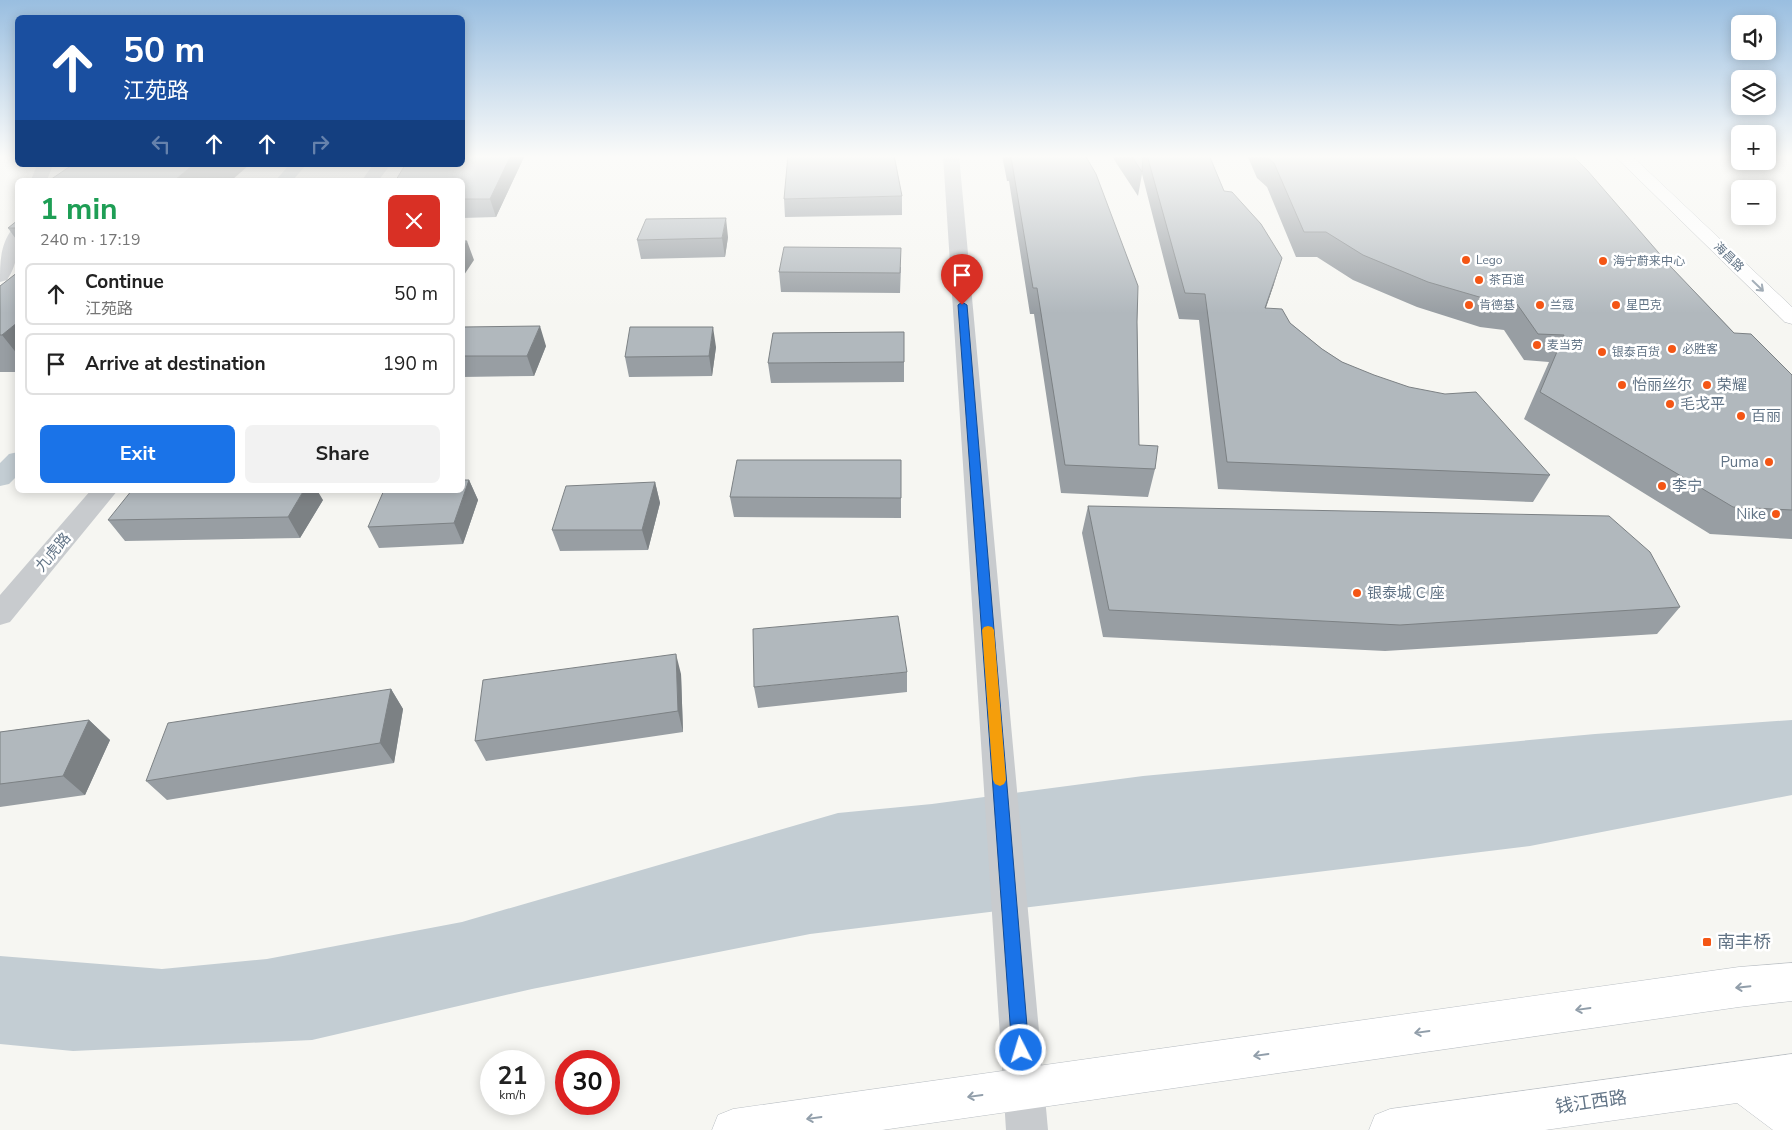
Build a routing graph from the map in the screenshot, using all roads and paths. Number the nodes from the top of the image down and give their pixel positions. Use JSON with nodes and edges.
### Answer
{"nodes":[{"id":1,"x":955,"y":208,"type":"edge"},
{"id":2,"x":1677,"y":208,"type":"edge"},
{"id":3,"x":1700,"y":208,"type":"edge"},
{"id":4,"x":15,"y":240,"type":"edge"},
{"id":5,"x":1742,"y":246,"type":"dead end"},
{"id":6,"x":0,"y":276,"type":"edge"},
{"id":7,"x":1792,"y":318,"type":"edge"},
{"id":8,"x":102,"y":493,"type":"edge"},
{"id":9,"x":0,"y":614,"type":"edge"},
{"id":10,"x":1792,"y":982,"type":"edge"},
{"id":11,"x":1792,"y":1075,"type":"edge"},
{"id":12,"x":1743,"y":1082,"type":"junction"},
{"id":13,"x":1024,"y":1089,"type":"junction"},
{"id":14,"x":1792,"y":1118,"type":"edge"},
{"id":15,"x":733,"y":1130,"type":"edge"},
{"id":16,"x":1027,"y":1130,"type":"edge"},
{"id":17,"x":1390,"y":1130,"type":"edge"},
{"id":18,"x":1777,"y":1130,"type":"edge"}],
"edges":[{"from":1,"to":13,"type":"street"},
{"from":2,"to":7,"type":"main road","name":"海昌路","one_way":true},
{"from":3,"to":5,"type":"main road","name":"海昌路"},
{"from":4,"to":6,"type":"street"},
{"from":8,"to":9,"type":"street","name":"九虎路"},
{"from":10,"to":13,"type":"main road","one_way":true},
{"from":11,"to":12,"type":"main road","name":"钱江西路"},
{"from":12,"to":14,"type":"main road"},
{"from":12,"to":17,"type":"main road","name":"钱江西路"},
{"from":12,"to":18,"type":"street"},
{"from":13,"to":15,"type":"main road","one_way":true},
{"from":13,"to":16,"type":"street"}]}
